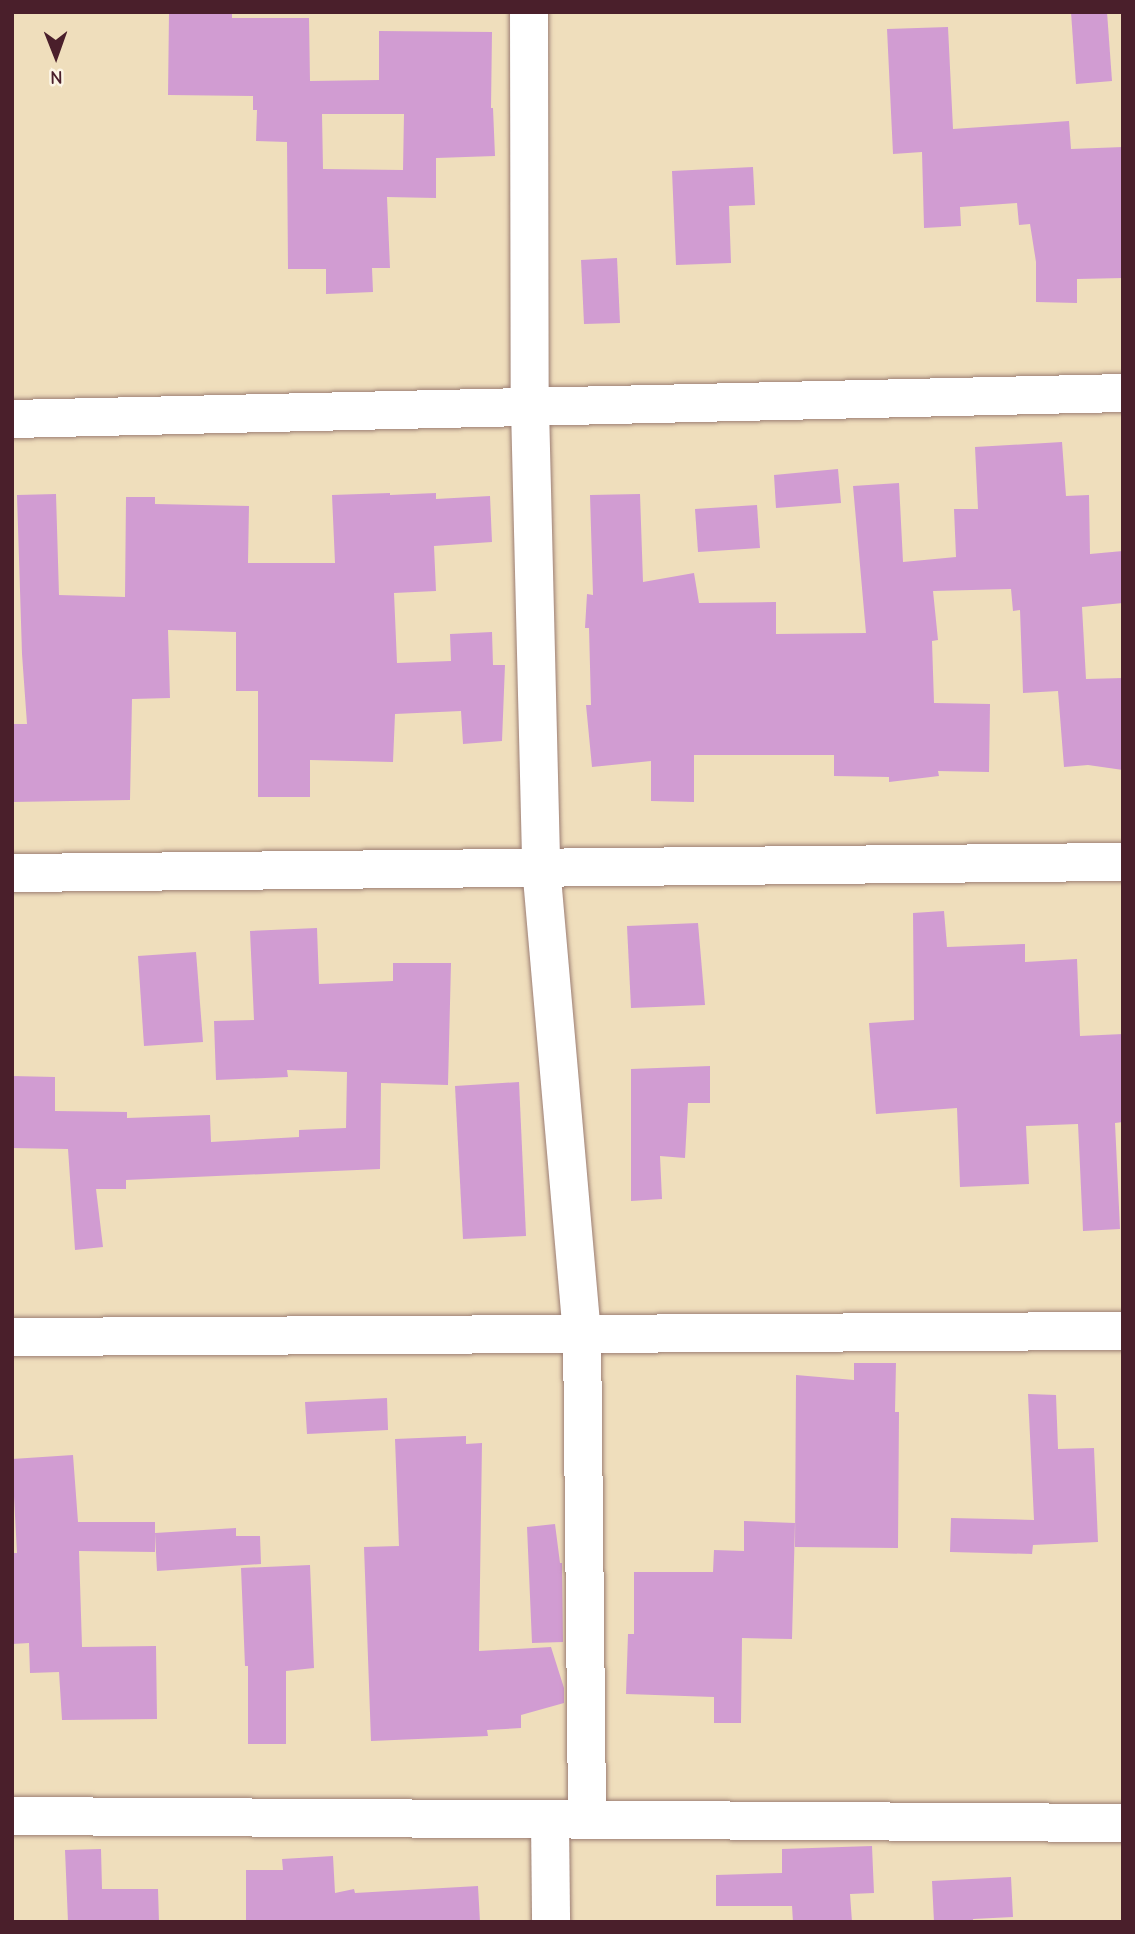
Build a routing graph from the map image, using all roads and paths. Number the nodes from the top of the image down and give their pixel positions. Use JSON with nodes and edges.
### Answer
{"nodes":[{"id":1,"x":529,"y":12,"type":"edge"},
{"id":2,"x":1123,"y":393,"type":"edge"},
{"id":3,"x":530,"y":408,"type":"junction"},
{"id":4,"x":12,"y":419,"type":"edge"},
{"id":5,"x":1123,"y":862,"type":"edge"},
{"id":6,"x":541,"y":866,"type":"junction"},
{"id":7,"x":12,"y":873,"type":"edge"},
{"id":8,"x":1123,"y":1331,"type":"edge"},
{"id":9,"x":582,"y":1332,"type":"junction"},
{"id":10,"x":12,"y":1337,"type":"edge"},
{"id":11,"x":12,"y":1816,"type":"edge"},
{"id":12,"x":550,"y":1820,"type":"junction"},
{"id":13,"x":587,"y":1820,"type":"junction"},
{"id":14,"x":1123,"y":1823,"type":"edge"},
{"id":15,"x":551,"y":1922,"type":"edge"}],
"edges":[{"from":1,"to":3,"type":"street"},
{"from":2,"to":3,"type":"street"},
{"from":3,"to":4,"type":"street"},
{"from":3,"to":6,"type":"street"},
{"from":5,"to":6,"type":"street"},
{"from":6,"to":7,"type":"street"},
{"from":6,"to":9,"type":"street"},
{"from":8,"to":9,"type":"street"},
{"from":9,"to":10,"type":"street"},
{"from":9,"to":13,"type":"street"},
{"from":11,"to":12,"type":"street"},
{"from":12,"to":13,"type":"street"},
{"from":12,"to":15,"type":"street"},
{"from":13,"to":14,"type":"street"}]}
